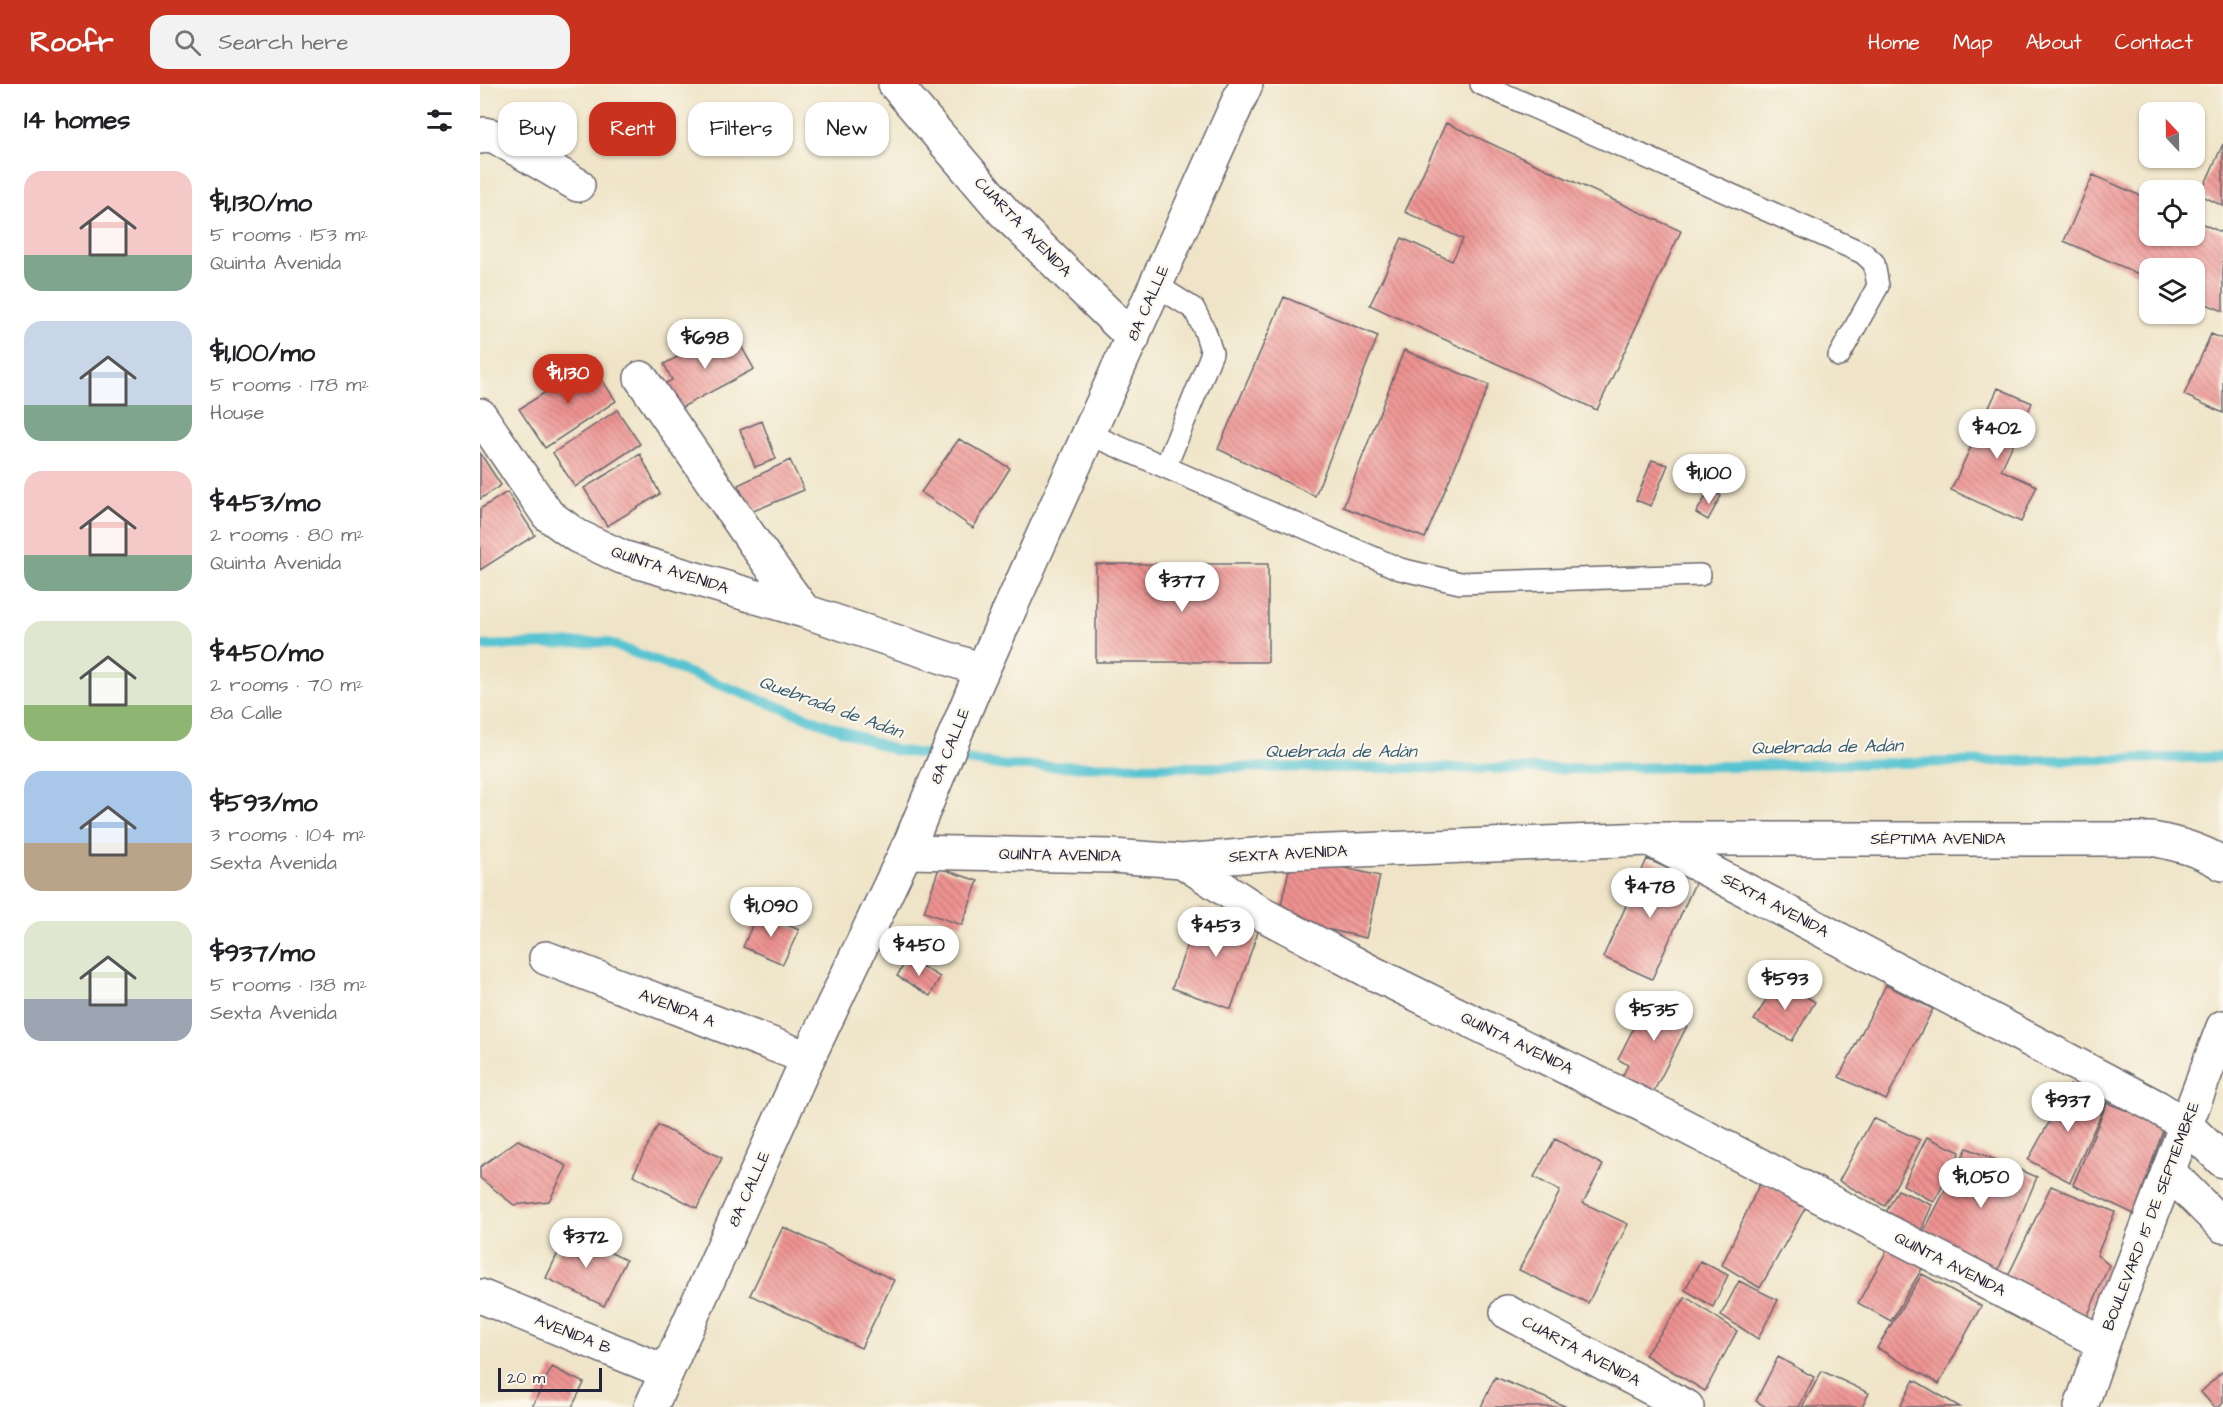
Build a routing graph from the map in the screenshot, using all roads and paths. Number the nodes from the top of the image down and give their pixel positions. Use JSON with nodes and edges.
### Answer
{"nodes":[{"id":1,"x":895,"y":84,"type":"edge"},
{"id":2,"x":1246,"y":84,"type":"edge"},
{"id":3,"x":1481,"y":84,"type":"edge"},
{"id":4,"x":481,"y":132,"type":"edge"},
{"id":5,"x":578,"y":185,"type":"dead end"},
{"id":6,"x":1156,"y":285,"type":"junction"},
{"id":7,"x":1133,"y":338,"type":"junction"},
{"id":8,"x":1839,"y":356,"type":"dead end"},
{"id":9,"x":641,"y":378,"type":"dead end"},
{"id":10,"x":480,"y":414,"type":"edge"},
{"id":11,"x":1089,"y":434,"type":"junction"},
{"id":12,"x":1166,"y":466,"type":"junction"},
{"id":13,"x":1700,"y":575,"type":"dead end"},
{"id":14,"x":804,"y":611,"type":"junction"},
{"id":15,"x":978,"y":681,"type":"junction"},
{"id":16,"x":1648,"y":839,"type":"junction"},
{"id":17,"x":909,"y":846,"type":"junction"},
{"id":18,"x":1182,"y":861,"type":"junction"},
{"id":19,"x":2223,"y":864,"type":"edge"},
{"id":20,"x":546,"y":958,"type":"dead end"},
{"id":21,"x":2223,"y":1027,"type":"edge"},
{"id":22,"x":808,"y":1058,"type":"junction"},
{"id":23,"x":2186,"y":1125,"type":"junction"},
{"id":24,"x":2223,"y":1161,"type":"edge"},
{"id":25,"x":2168,"y":1171,"type":"junction"},
{"id":26,"x":2223,"y":1226,"type":"edge"},
{"id":27,"x":480,"y":1296,"type":"edge"},
{"id":28,"x":1507,"y":1312,"type":"dead end"},
{"id":29,"x":2103,"y":1343,"type":"junction"},
{"id":30,"x":666,"y":1372,"type":"junction"},
{"id":31,"x":651,"y":1407,"type":"edge"},
{"id":32,"x":1687,"y":1407,"type":"edge"},
{"id":33,"x":2081,"y":1407,"type":"edge"}],
"edges":[{"from":1,"to":7,"type":"street","name":"CUARTA AVENIDA"},
{"from":2,"to":6,"type":"street","name":"8A CALLE"},
{"from":3,"to":8,"type":"lane"},
{"from":4,"to":5,"type":"street"},
{"from":6,"to":7,"type":"street","name":"8A CALLE"},
{"from":6,"to":12,"type":"lane"},
{"from":7,"to":11,"type":"street","name":"8A CALLE"},
{"from":9,"to":14,"type":"street"},
{"from":10,"to":14,"type":"street","name":"QUINTA AVENIDA"},
{"from":11,"to":12,"type":"lane"},
{"from":11,"to":15,"type":"street","name":"8A CALLE"},
{"from":12,"to":13,"type":"lane"},
{"from":14,"to":15,"type":"street","name":"QUINTA AVENIDA"},
{"from":15,"to":17,"type":"street","name":"8A CALLE"},
{"from":16,"to":18,"type":"street","name":"SEXTA AVENIDA"},
{"from":16,"to":19,"type":"street","name":"SÉPTIMA AVENIDA"},
{"from":16,"to":23,"type":"street","name":"SEXTA AVENIDA"},
{"from":17,"to":18,"type":"street","name":"QUINTA AVENIDA"},
{"from":17,"to":22,"type":"street","name":"8A CALLE"},
{"from":18,"to":29,"type":"street","name":"QUINTA AVENIDA"},
{"from":20,"to":22,"type":"street","name":"AVENIDA A"},
{"from":21,"to":23,"type":"street","name":"BOULEVARD 15 DE SEPTIEMBRE"},
{"from":22,"to":30,"type":"street","name":"8A CALLE"},
{"from":23,"to":24,"type":"street","name":"SEXTA AVENIDA"},
{"from":23,"to":25,"type":"street","name":"BOULEVARD 15 DE SEPTIEMBRE"},
{"from":25,"to":26,"type":"street"},
{"from":25,"to":29,"type":"street","name":"BOULEVARD 15 DE SEPTIEMBRE"},
{"from":27,"to":30,"type":"street","name":"AVENIDA B"},
{"from":28,"to":32,"type":"street","name":"CUARTA AVENIDA"},
{"from":29,"to":33,"type":"street","name":"BOULEVARD 15 DE SEPTIEMBRE"},
{"from":30,"to":31,"type":"street","name":"8A CALLE"}]}
